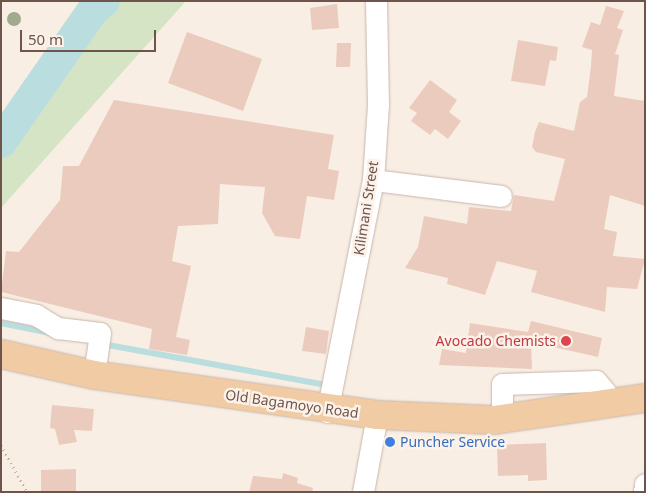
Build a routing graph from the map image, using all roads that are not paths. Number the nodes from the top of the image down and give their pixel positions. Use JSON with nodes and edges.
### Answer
{"nodes":[{"id":1,"x":376,"y":1,"type":"edge"},
{"id":2,"x":373,"y":180,"type":"junction"},
{"id":3,"x":500,"y":196,"type":"dead end"},
{"id":4,"x":1,"y":308,"type":"edge"},
{"id":5,"x":1,"y":354,"type":"edge"},
{"id":6,"x":94,"y":375,"type":"junction"},
{"id":7,"x":645,"y":398,"type":"edge"},
{"id":8,"x":327,"y":412,"type":"junction"},
{"id":9,"x":377,"y":415,"type":"junction"},
{"id":10,"x":645,"y":484,"type":"edge"},
{"id":11,"x":363,"y":492,"type":"edge"},
{"id":12,"x":644,"y":492,"type":"edge"}],
"edges":[{"from":1,"to":2,"type":"street","name":"Kilimani Street"},
{"from":2,"to":3,"type":"street"},
{"from":2,"to":8,"type":"street","name":"Kilimani Street"},
{"from":4,"to":6,"type":"street"},
{"from":5,"to":6,"type":"main road","name":"Old Bagamoyo Road"},
{"from":6,"to":8,"type":"main road","name":"Old Bagamoyo Road"},
{"from":7,"to":9,"type":"main road","name":"Old Bagamoyo Road"},
{"from":8,"to":9,"type":"main road","name":"Old Bagamoyo Road"},
{"from":9,"to":11,"type":"street"},
{"from":10,"to":12,"type":"street"}]}
